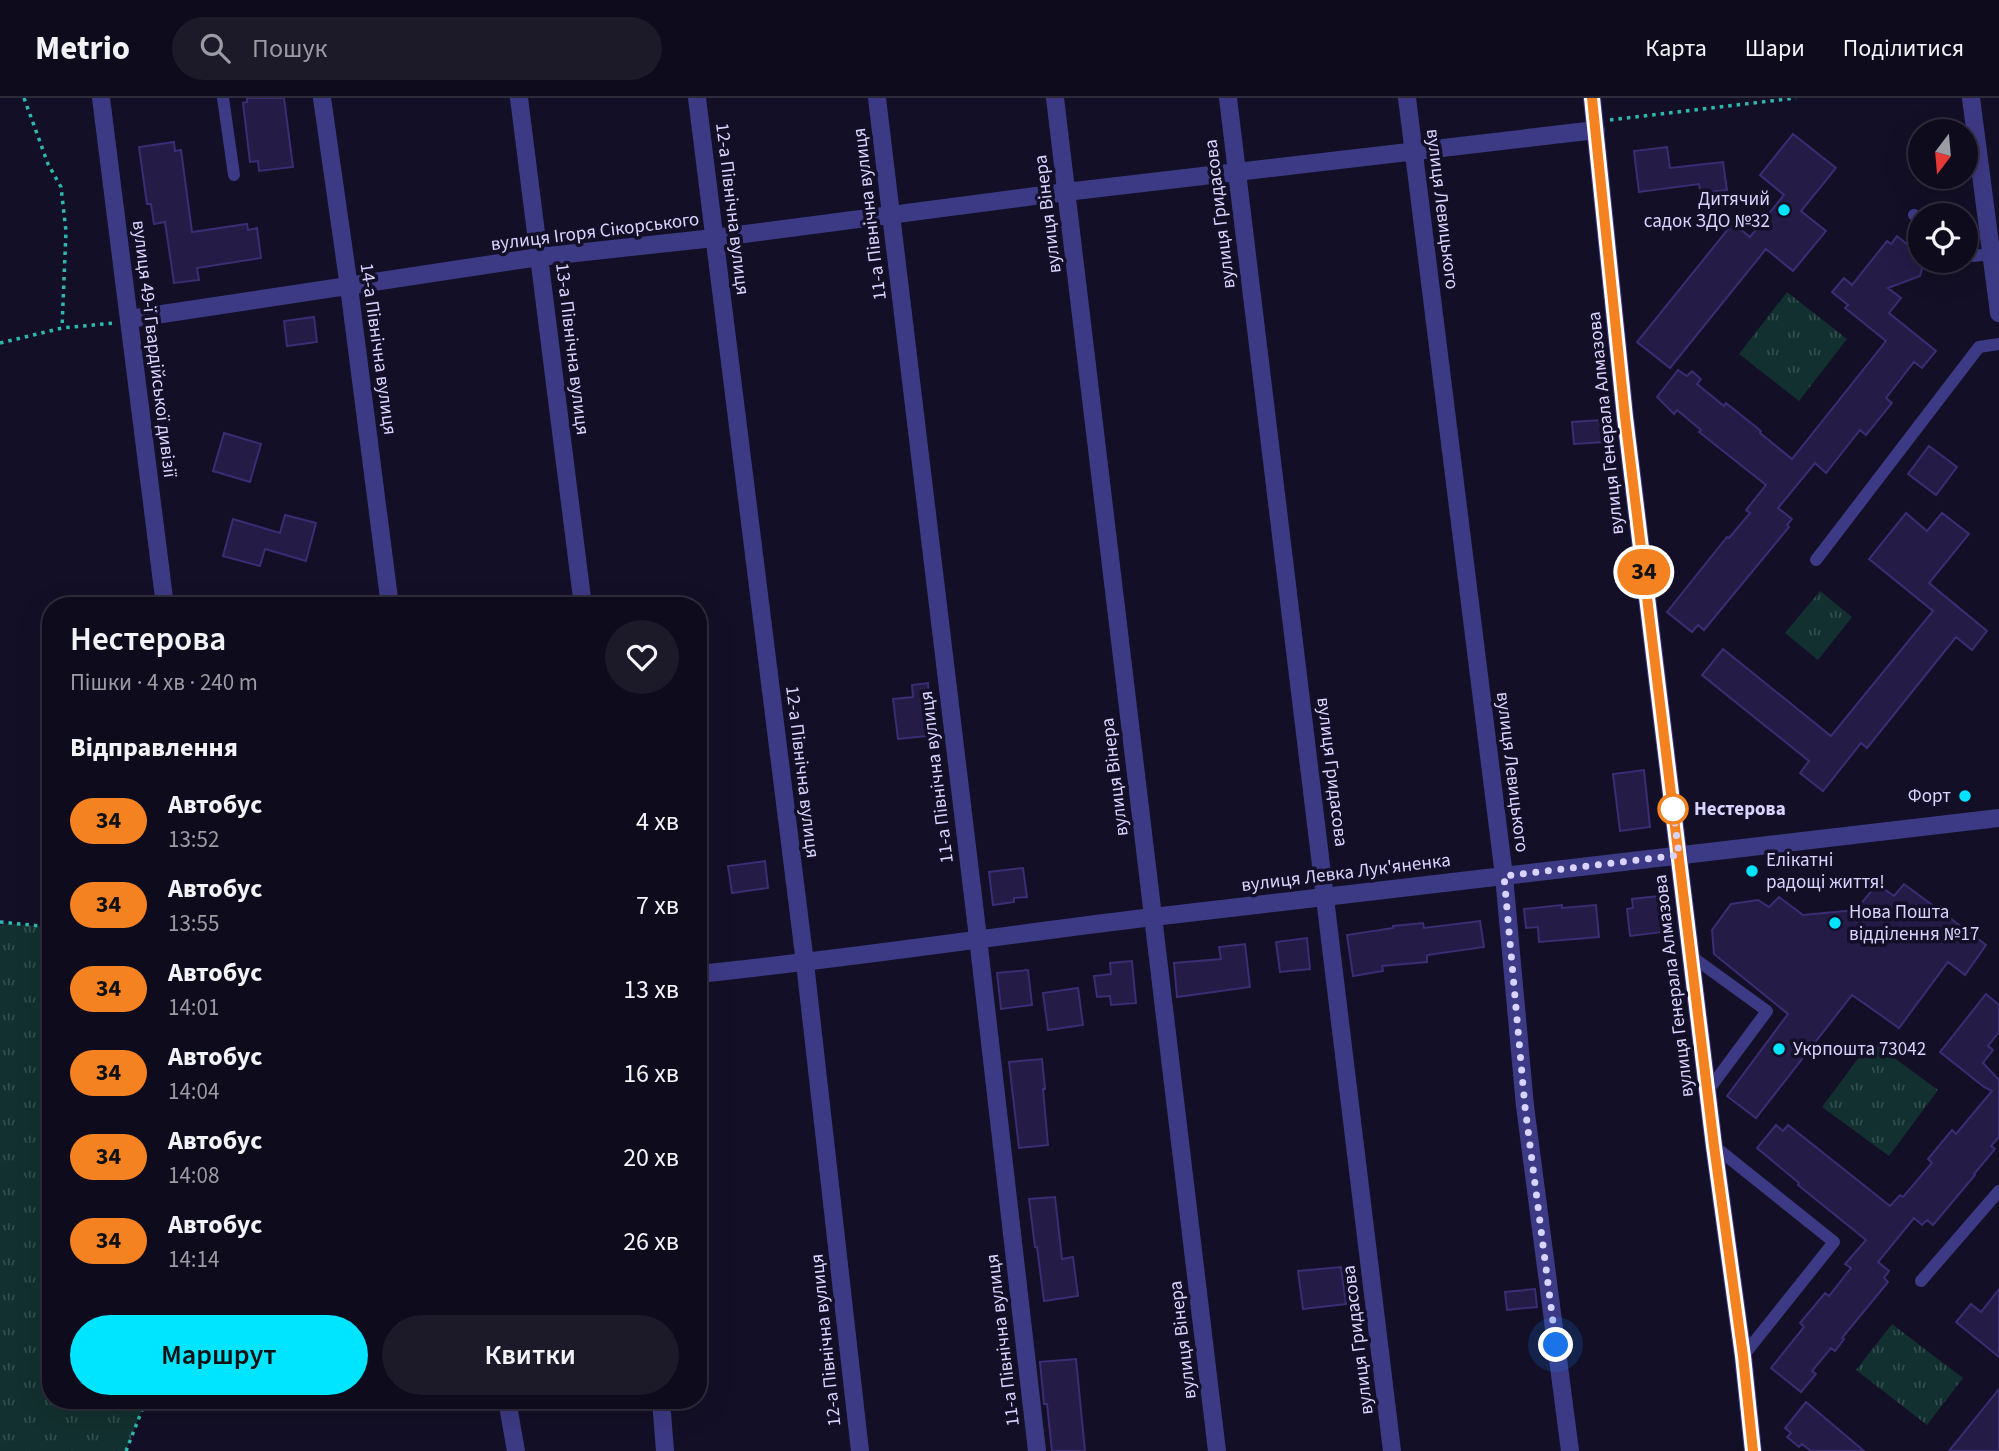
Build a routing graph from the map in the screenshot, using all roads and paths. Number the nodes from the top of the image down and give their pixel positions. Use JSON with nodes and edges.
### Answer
{"nodes":[{"id":1,"x":24,"y":98,"type":"edge"},
{"id":2,"x":100,"y":98,"type":"edge"},
{"id":3,"x":223,"y":98,"type":"edge"},
{"id":4,"x":322,"y":98,"type":"edge"},
{"id":5,"x":519,"y":98,"type":"edge"},
{"id":6,"x":696,"y":98,"type":"edge"},
{"id":7,"x":877,"y":98,"type":"edge"},
{"id":8,"x":1055,"y":98,"type":"edge"},
{"id":9,"x":1228,"y":98,"type":"edge"},
{"id":10,"x":1407,"y":98,"type":"edge"},
{"id":11,"x":1592,"y":98,"type":"edge"},
{"id":12,"x":1796,"y":98,"type":"edge"},
{"id":13,"x":1971,"y":98,"type":"edge"},
{"id":14,"x":1595,"y":126,"type":"junction"},
{"id":15,"x":1414,"y":152,"type":"junction"},
{"id":16,"x":1236,"y":172,"type":"junction"},
{"id":17,"x":234,"y":175,"type":"dead end"},
{"id":18,"x":1066,"y":192,"type":"junction"},
{"id":19,"x":891,"y":214,"type":"junction"},
{"id":20,"x":714,"y":238,"type":"junction"},
{"id":21,"x":1991,"y":254,"type":"junction"},
{"id":22,"x":1978,"y":255,"type":"edge"},
{"id":23,"x":539,"y":257,"type":"junction"},
{"id":24,"x":349,"y":287,"type":"junction"},
{"id":25,"x":1999,"y":313,"type":"edge"},
{"id":26,"x":129,"y":319,"type":"junction"},
{"id":27,"x":61,"y":328,"type":"junction"},
{"id":28,"x":0,"y":343,"type":"edge"},
{"id":29,"x":1999,"y":344,"type":"edge"},
{"id":30,"x":1815,"y":560,"type":"dead end"},
{"id":31,"x":164,"y":597,"type":"edge"},
{"id":32,"x":389,"y":597,"type":"edge"},
{"id":33,"x":582,"y":597,"type":"edge"},
{"id":34,"x":1999,"y":818,"type":"edge"},
{"id":35,"x":1679,"y":855,"type":"junction"},
{"id":36,"x":1504,"y":876,"type":"junction"},
{"id":37,"x":1326,"y":896,"type":"junction"},
{"id":38,"x":1153,"y":917,"type":"junction"},
{"id":39,"x":1,"y":924,"type":"edge"},
{"id":40,"x":42,"y":926,"type":"edge"},
{"id":41,"x":978,"y":939,"type":"junction"},
{"id":42,"x":1691,"y":956,"type":"junction"},
{"id":43,"x":805,"y":963,"type":"junction"},
{"id":44,"x":707,"y":973,"type":"edge"},
{"id":45,"x":1707,"y":1093,"type":"junction"},
{"id":46,"x":1714,"y":1146,"type":"junction"},
{"id":47,"x":1999,"y":1191,"type":"edge"},
{"id":48,"x":1921,"y":1281,"type":"dead end"},
{"id":49,"x":1743,"y":1356,"type":"junction"},
{"id":50,"x":142,"y":1409,"type":"edge"},
{"id":51,"x":509,"y":1409,"type":"edge"},
{"id":52,"x":662,"y":1409,"type":"edge"},
{"id":53,"x":126,"y":1451,"type":"edge"},
{"id":54,"x":516,"y":1451,"type":"edge"},
{"id":55,"x":665,"y":1451,"type":"edge"},
{"id":56,"x":860,"y":1451,"type":"edge"},
{"id":57,"x":1037,"y":1451,"type":"edge"},
{"id":58,"x":1217,"y":1451,"type":"edge"},
{"id":59,"x":1392,"y":1451,"type":"edge"},
{"id":60,"x":1570,"y":1451,"type":"edge"},
{"id":61,"x":1753,"y":1451,"type":"edge"}],
"edges":[{"from":1,"to":27,"type":"path"},
{"from":2,"to":26,"type":"street","name":"вулиця 49-ї Гвардійської дивізії"},
{"from":3,"to":17,"type":"lane"},
{"from":4,"to":24,"type":"street","name":"14-а Північна вулиця"},
{"from":5,"to":23,"type":"street","name":"13-а Північна вулиця"},
{"from":6,"to":20,"type":"street","name":"12-а Північна вулиця"},
{"from":7,"to":19,"type":"street","name":"11-а Північна вулиця"},
{"from":8,"to":18,"type":"street","name":"вулиця Вінера"},
{"from":9,"to":16,"type":"street","name":"вулиця Гридасова"},
{"from":10,"to":15,"type":"street","name":"вулиця Левицького"},
{"from":11,"to":14,"type":"street","name":"вулиця Генерала Алмазова"},
{"from":12,"to":14,"type":"path"},
{"from":13,"to":21,"type":"street"},
{"from":14,"to":15,"type":"street","name":"вулиця Ігоря Сікорського"},
{"from":14,"to":35,"type":"street","name":"вулиця Генерала Алмазова"},
{"from":15,"to":16,"type":"street","name":"вулиця Ігоря Сікорського"},
{"from":15,"to":36,"type":"street","name":"вулиця Левицького"},
{"from":16,"to":18,"type":"street","name":"вулиця Ігоря Сікорського"},
{"from":16,"to":37,"type":"street","name":"вулиця Гридасова"},
{"from":18,"to":19,"type":"street","name":"вулиця Ігоря Сікорського"},
{"from":18,"to":38,"type":"street","name":"вулиця Вінера"},
{"from":19,"to":20,"type":"street","name":"вулиця Ігоря Сікорського"},
{"from":19,"to":41,"type":"street","name":"11-а Північна вулиця"},
{"from":20,"to":23,"type":"street","name":"вулиця Ігоря Сікорського"},
{"from":20,"to":43,"type":"street","name":"12-а Північна вулиця"},
{"from":21,"to":22,"type":"lane"},
{"from":21,"to":25,"type":"street"},
{"from":23,"to":24,"type":"street","name":"вулиця Ігоря Сікорського"},
{"from":23,"to":33,"type":"street","name":"13-а Північна вулиця"},
{"from":24,"to":26,"type":"street","name":"вулиця Ігоря Сікорського"},
{"from":24,"to":32,"type":"street","name":"14-а Північна вулиця"},
{"from":26,"to":27,"type":"path"},
{"from":26,"to":31,"type":"street","name":"вулиця 49-ї Гвардійської дивізії"},
{"from":27,"to":28,"type":"path"},
{"from":29,"to":30,"type":"lane"},
{"from":34,"to":35,"type":"street","name":"вулиця Левка Лук'яненка"},
{"from":35,"to":36,"type":"street","name":"вулиця Левка Лук'яненка"},
{"from":35,"to":42,"type":"street","name":"вулиця Генерала Алмазова"},
{"from":36,"to":37,"type":"street","name":"вулиця Левка Лук'яненка"},
{"from":36,"to":60,"type":"street","name":"вулиця Левицького"},
{"from":37,"to":38,"type":"street","name":"вулиця Левка Лук'яненка"},
{"from":37,"to":59,"type":"street","name":"вулиця Гридасова"},
{"from":38,"to":41,"type":"street","name":"вулиця Левка Лук'яненка"},
{"from":38,"to":58,"type":"street","name":"вулиця Вінера"},
{"from":39,"to":40,"type":"path"},
{"from":41,"to":43,"type":"street","name":"вулиця Левка Лук'яненка"},
{"from":41,"to":57,"type":"street","name":"11-а Північна вулиця"},
{"from":42,"to":45,"type":"street","name":"вулиця Генерала Алмазова"},
{"from":42,"to":45,"type":"lane"},
{"from":43,"to":44,"type":"street","name":"вулиця Левка Лук'яненка"},
{"from":43,"to":56,"type":"street","name":"12-а Північна вулиця"},
{"from":45,"to":46,"type":"street","name":"вулиця Генерала Алмазова"},
{"from":46,"to":49,"type":"street","name":"вулиця Генерала Алмазова"},
{"from":46,"to":49,"type":"lane"},
{"from":47,"to":48,"type":"lane"},
{"from":49,"to":61,"type":"street","name":"вулиця Генерала Алмазова"},
{"from":50,"to":53,"type":"path"},
{"from":51,"to":54,"type":"street"},
{"from":52,"to":55,"type":"street"}]}
